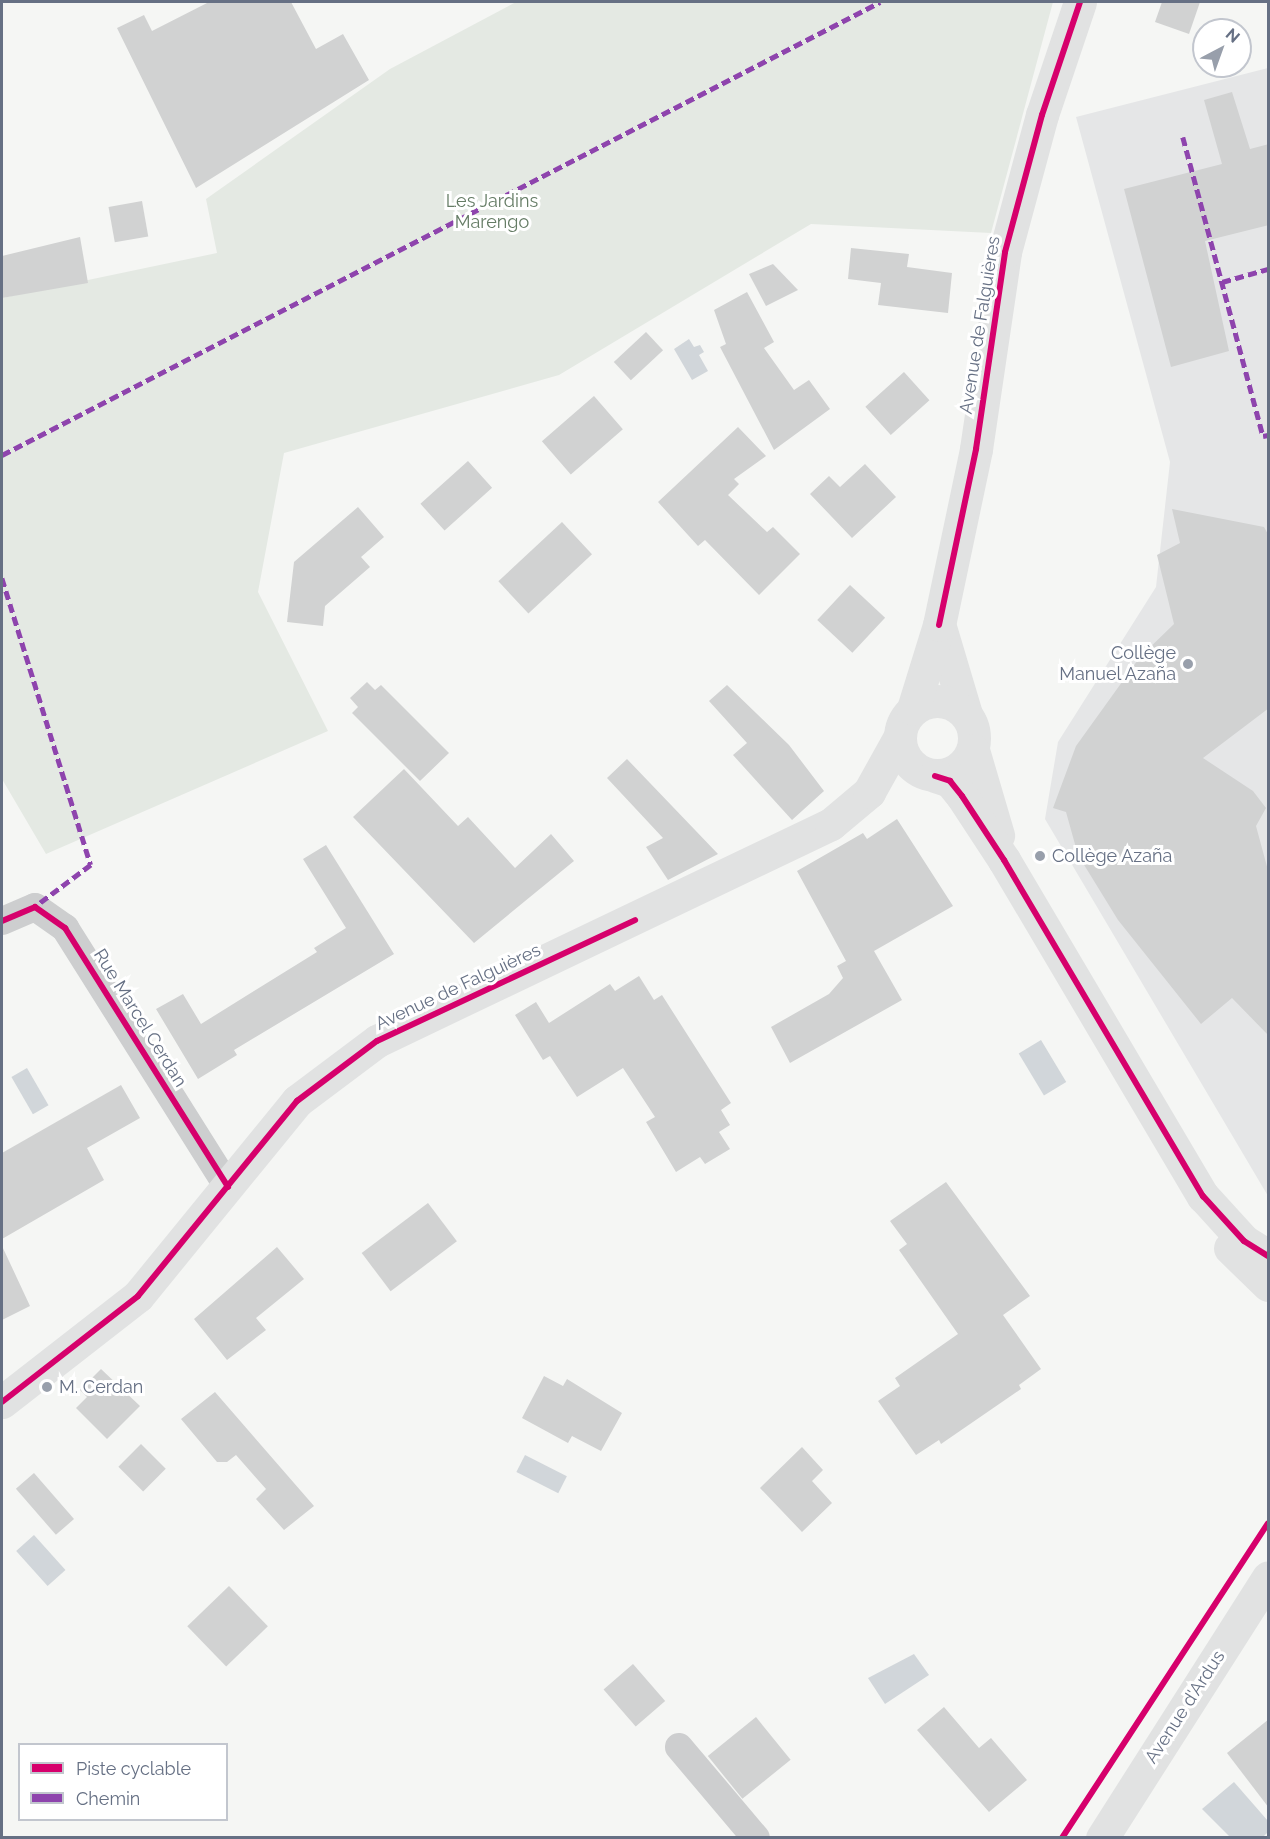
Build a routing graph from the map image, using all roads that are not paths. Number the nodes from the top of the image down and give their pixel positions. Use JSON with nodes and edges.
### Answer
{"nodes":[{"id":1,"x":1080,"y":2,"type":"edge"},
{"id":2,"x":939,"y":624,"type":"junction"},
{"id":3,"x":966,"y":714,"type":"junction"},
{"id":4,"x":906,"y":723,"type":"junction"},
{"id":5,"x":973,"y":750,"type":"junction"},
{"id":6,"x":929,"y":775,"type":"junction"},
{"id":7,"x":869,"y":792,"type":"junction"},
{"id":8,"x":1005,"y":860,"type":"junction"},
{"id":9,"x":2,"y":921,"type":"edge"},
{"id":10,"x":228,"y":1187,"type":"junction"},
{"id":11,"x":1203,"y":1196,"type":"junction"},
{"id":12,"x":1269,"y":1256,"type":"edge"},
{"id":13,"x":1269,"y":1285,"type":"edge"},
{"id":14,"x":2,"y":1402,"type":"edge"},
{"id":15,"x":1269,"y":1577,"type":"edge"},
{"id":16,"x":679,"y":1747,"type":"dead end"},
{"id":17,"x":756,"y":1838,"type":"edge"},
{"id":18,"x":1102,"y":1838,"type":"edge"}],
"edges":[{"from":1,"to":2,"type":"street","name":"Avenue de Falguières"},
{"from":2,"to":3,"type":"street","name":"Avenue de Falguières"},
{"from":2,"to":4,"type":"street","name":"Avenue de Falguières"},
{"from":3,"to":4,"type":"street"},
{"from":3,"to":5,"type":"street"},
{"from":4,"to":6,"type":"street"},
{"from":4,"to":7,"type":"street","name":"Avenue de Falguières"},
{"from":5,"to":6,"type":"street"},
{"from":5,"to":8,"type":"street"},
{"from":6,"to":7,"type":"street","name":"Avenue de Falguières"},
{"from":6,"to":8,"type":"street"},
{"from":7,"to":10,"type":"street","name":"Avenue de Falguières"},
{"from":8,"to":11,"type":"street"},
{"from":9,"to":10,"type":"street","name":"Rue Marcel Cerdan"},
{"from":10,"to":14,"type":"street","name":"Avenue de Falguières"},
{"from":11,"to":12,"type":"street"},
{"from":11,"to":13,"type":"street"},
{"from":15,"to":18,"type":"street","name":"Avenue d'Ardus"},
{"from":16,"to":17,"type":"street"}]}
